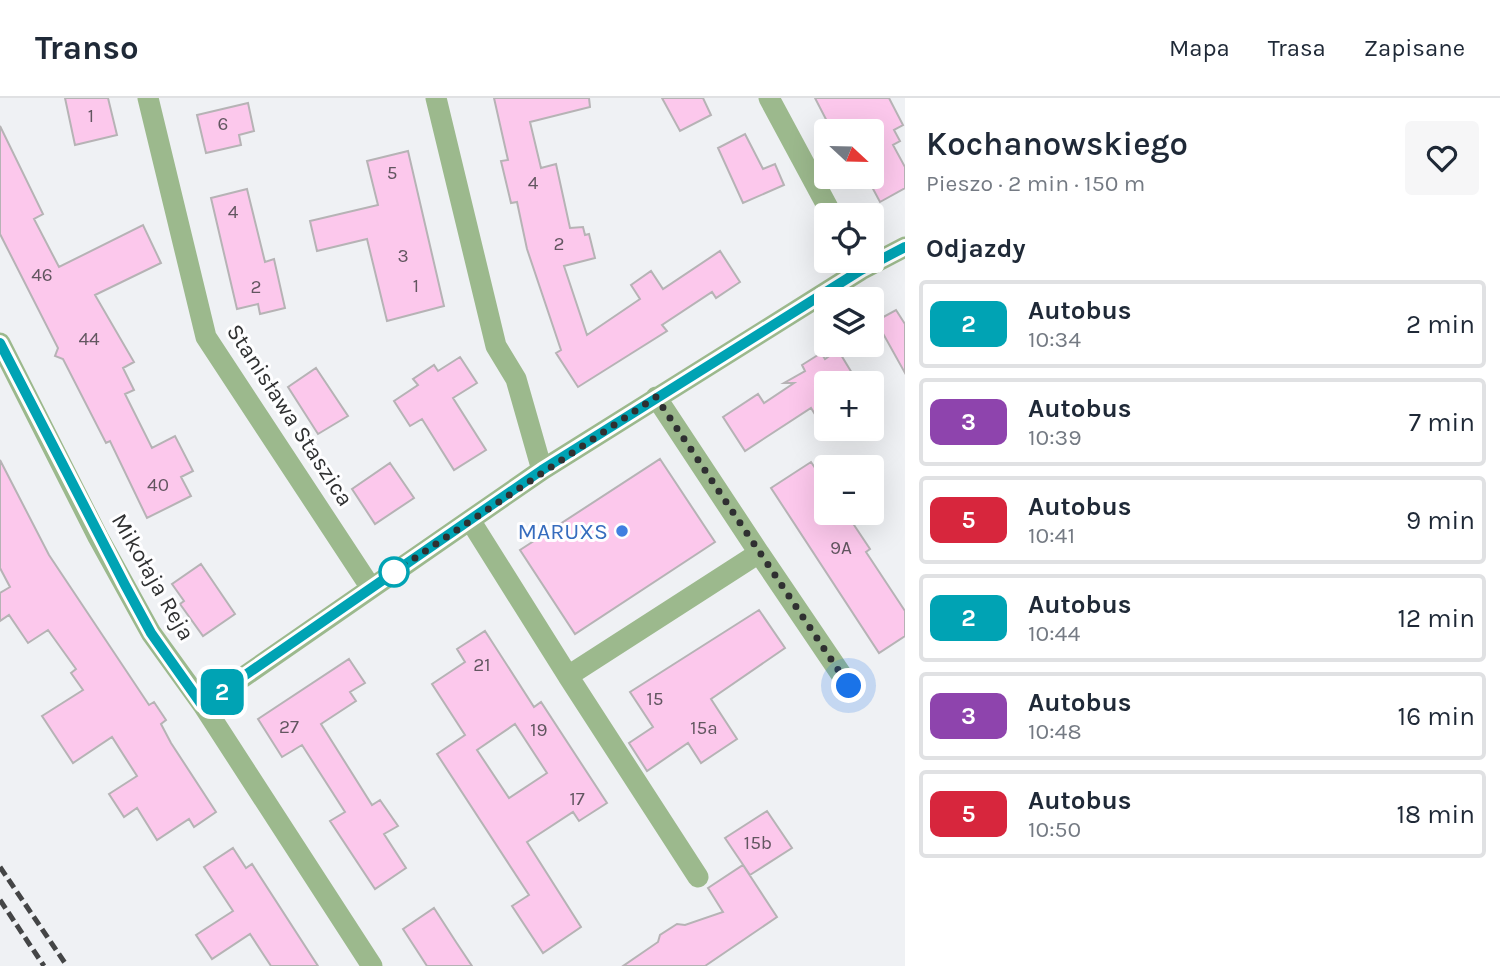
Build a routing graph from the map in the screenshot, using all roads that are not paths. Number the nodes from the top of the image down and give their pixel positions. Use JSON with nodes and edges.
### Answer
{"nodes":[{"id":1,"x":148,"y":98,"type":"edge"},
{"id":2,"x":436,"y":98,"type":"edge"},
{"id":3,"x":769,"y":98,"type":"edge"},
{"id":4,"x":826,"y":203,"type":"edge"},
{"id":5,"x":905,"y":247,"type":"edge"},
{"id":6,"x":884,"y":256,"type":"edge"},
{"id":7,"x":848,"y":273,"type":"edge"},
{"id":8,"x":0,"y":343,"type":"edge"},
{"id":9,"x":656,"y":397,"type":"junction"},
{"id":10,"x":542,"y":470,"type":"junction"},
{"id":11,"x":470,"y":520,"type":"junction"},
{"id":12,"x":758,"y":553,"type":"junction"},
{"id":13,"x":371,"y":588,"type":"junction"},
{"id":14,"x":568,"y":676,"type":"junction"},
{"id":15,"x":849,"y":686,"type":"dead end"},
{"id":16,"x":202,"y":705,"type":"junction"},
{"id":17,"x":698,"y":877,"type":"dead end"},
{"id":18,"x":372,"y":966,"type":"edge"}],
"edges":[{"from":1,"to":13,"type":"street","name":"Stanisława Staszica"},
{"from":2,"to":10,"type":"street"},
{"from":3,"to":4,"type":"street"},
{"from":5,"to":6,"type":"street"},
{"from":7,"to":9,"type":"street"},
{"from":8,"to":16,"type":"street","name":"Mikołaja Reja"},
{"from":9,"to":10,"type":"street"},
{"from":9,"to":12,"type":"street"},
{"from":10,"to":11,"type":"street"},
{"from":11,"to":13,"type":"street"},
{"from":11,"to":14,"type":"street"},
{"from":12,"to":14,"type":"street"},
{"from":12,"to":15,"type":"street"},
{"from":13,"to":16,"type":"street"},
{"from":14,"to":17,"type":"street"},
{"from":16,"to":18,"type":"street","name":"Mikołaja Reja"}]}
